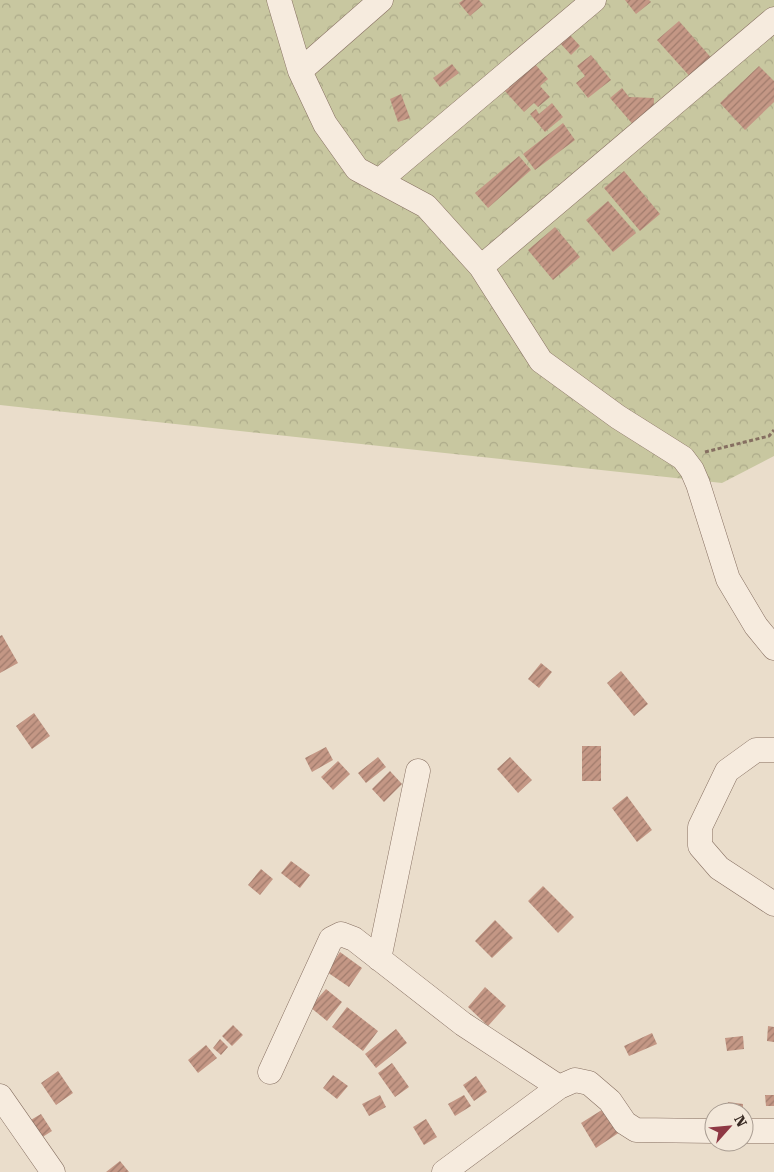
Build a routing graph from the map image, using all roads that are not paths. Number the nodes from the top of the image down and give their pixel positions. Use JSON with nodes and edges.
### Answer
{"nodes":[{"id":1,"x":279,"y":0,"type":"edge"},
{"id":2,"x":381,"y":0,"type":"edge"},
{"id":3,"x":594,"y":0,"type":"edge"},
{"id":4,"x":774,"y":19,"type":"edge"},
{"id":5,"x":300,"y":71,"type":"junction"},
{"id":6,"x":380,"y":182,"type":"junction"},
{"id":7,"x":481,"y":267,"type":"junction"},
{"id":8,"x":774,"y":648,"type":"edge"},
{"id":9,"x":774,"y":750,"type":"edge"},
{"id":10,"x":418,"y":772,"type":"dead end"},
{"id":11,"x":774,"y":904,"type":"edge"},
{"id":12,"x":379,"y":959,"type":"junction"},
{"id":13,"x":270,"y":1072,"type":"dead end"},
{"id":14,"x":559,"y":1087,"type":"junction"},
{"id":15,"x":0,"y":1096,"type":"edge"},
{"id":16,"x":704,"y":1131,"type":"edge"},
{"id":17,"x":754,"y":1131,"type":"edge"},
{"id":18,"x":774,"y":1131,"type":"edge"},
{"id":19,"x":53,"y":1172,"type":"edge"},
{"id":20,"x":444,"y":1172,"type":"edge"}],
"edges":[{"from":1,"to":5,"type":"street"},
{"from":2,"to":5,"type":"street"},
{"from":3,"to":6,"type":"street"},
{"from":4,"to":7,"type":"street"},
{"from":5,"to":6,"type":"street"},
{"from":6,"to":7,"type":"street"},
{"from":7,"to":8,"type":"street"},
{"from":9,"to":11,"type":"street"},
{"from":10,"to":12,"type":"street"},
{"from":12,"to":13,"type":"street"},
{"from":12,"to":14,"type":"street"},
{"from":14,"to":16,"type":"street"},
{"from":14,"to":20,"type":"street"},
{"from":15,"to":19,"type":"street"},
{"from":17,"to":18,"type":"street"}]}
